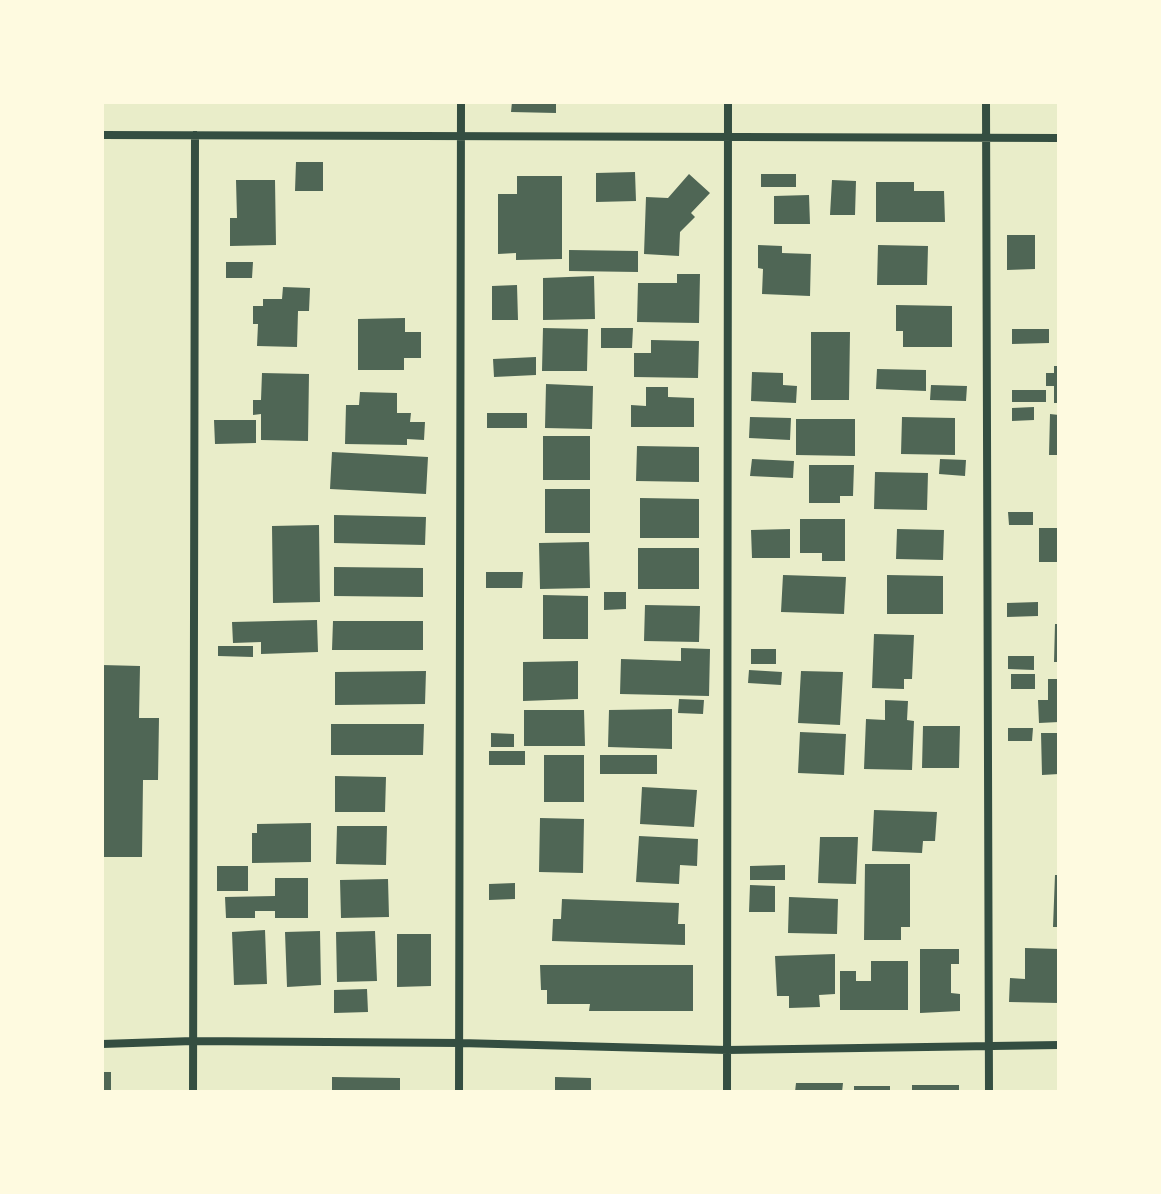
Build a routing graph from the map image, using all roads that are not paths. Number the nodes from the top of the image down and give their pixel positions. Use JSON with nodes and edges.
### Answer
{"nodes":[{"id":1,"x":461,"y":102,"type":"edge"},
{"id":2,"x":728,"y":102,"type":"edge"},
{"id":3,"x":986,"y":102,"type":"edge"},
{"id":4,"x":102,"y":135,"type":"edge"},
{"id":5,"x":195,"y":135,"type":"junction"},
{"id":6,"x":460,"y":136,"type":"junction"},
{"id":7,"x":728,"y":136,"type":"junction"},
{"id":8,"x":986,"y":138,"type":"junction"},
{"id":9,"x":1059,"y":138,"type":"edge"},
{"id":10,"x":193,"y":1041,"type":"junction"},
{"id":11,"x":460,"y":1043,"type":"junction"},
{"id":12,"x":102,"y":1044,"type":"edge"},
{"id":13,"x":989,"y":1045,"type":"junction"},
{"id":14,"x":1059,"y":1045,"type":"edge"},
{"id":15,"x":727,"y":1050,"type":"junction"},
{"id":16,"x":193,"y":1092,"type":"edge"},
{"id":17,"x":459,"y":1092,"type":"edge"},
{"id":18,"x":727,"y":1092,"type":"edge"},
{"id":19,"x":989,"y":1092,"type":"edge"}],
"edges":[{"from":1,"to":6,"type":"street"},
{"from":2,"to":7,"type":"street"},
{"from":3,"to":8,"type":"street"},
{"from":4,"to":5,"type":"street"},
{"from":5,"to":6,"type":"street"},
{"from":5,"to":10,"type":"street"},
{"from":6,"to":7,"type":"street"},
{"from":6,"to":11,"type":"street"},
{"from":7,"to":8,"type":"street"},
{"from":7,"to":15,"type":"street"},
{"from":8,"to":9,"type":"street"},
{"from":8,"to":13,"type":"street"},
{"from":10,"to":11,"type":"street"},
{"from":10,"to":12,"type":"street"},
{"from":10,"to":16,"type":"street"},
{"from":11,"to":15,"type":"street"},
{"from":11,"to":17,"type":"street"},
{"from":13,"to":14,"type":"street"},
{"from":13,"to":15,"type":"street"},
{"from":13,"to":19,"type":"street"},
{"from":15,"to":18,"type":"street"}]}
